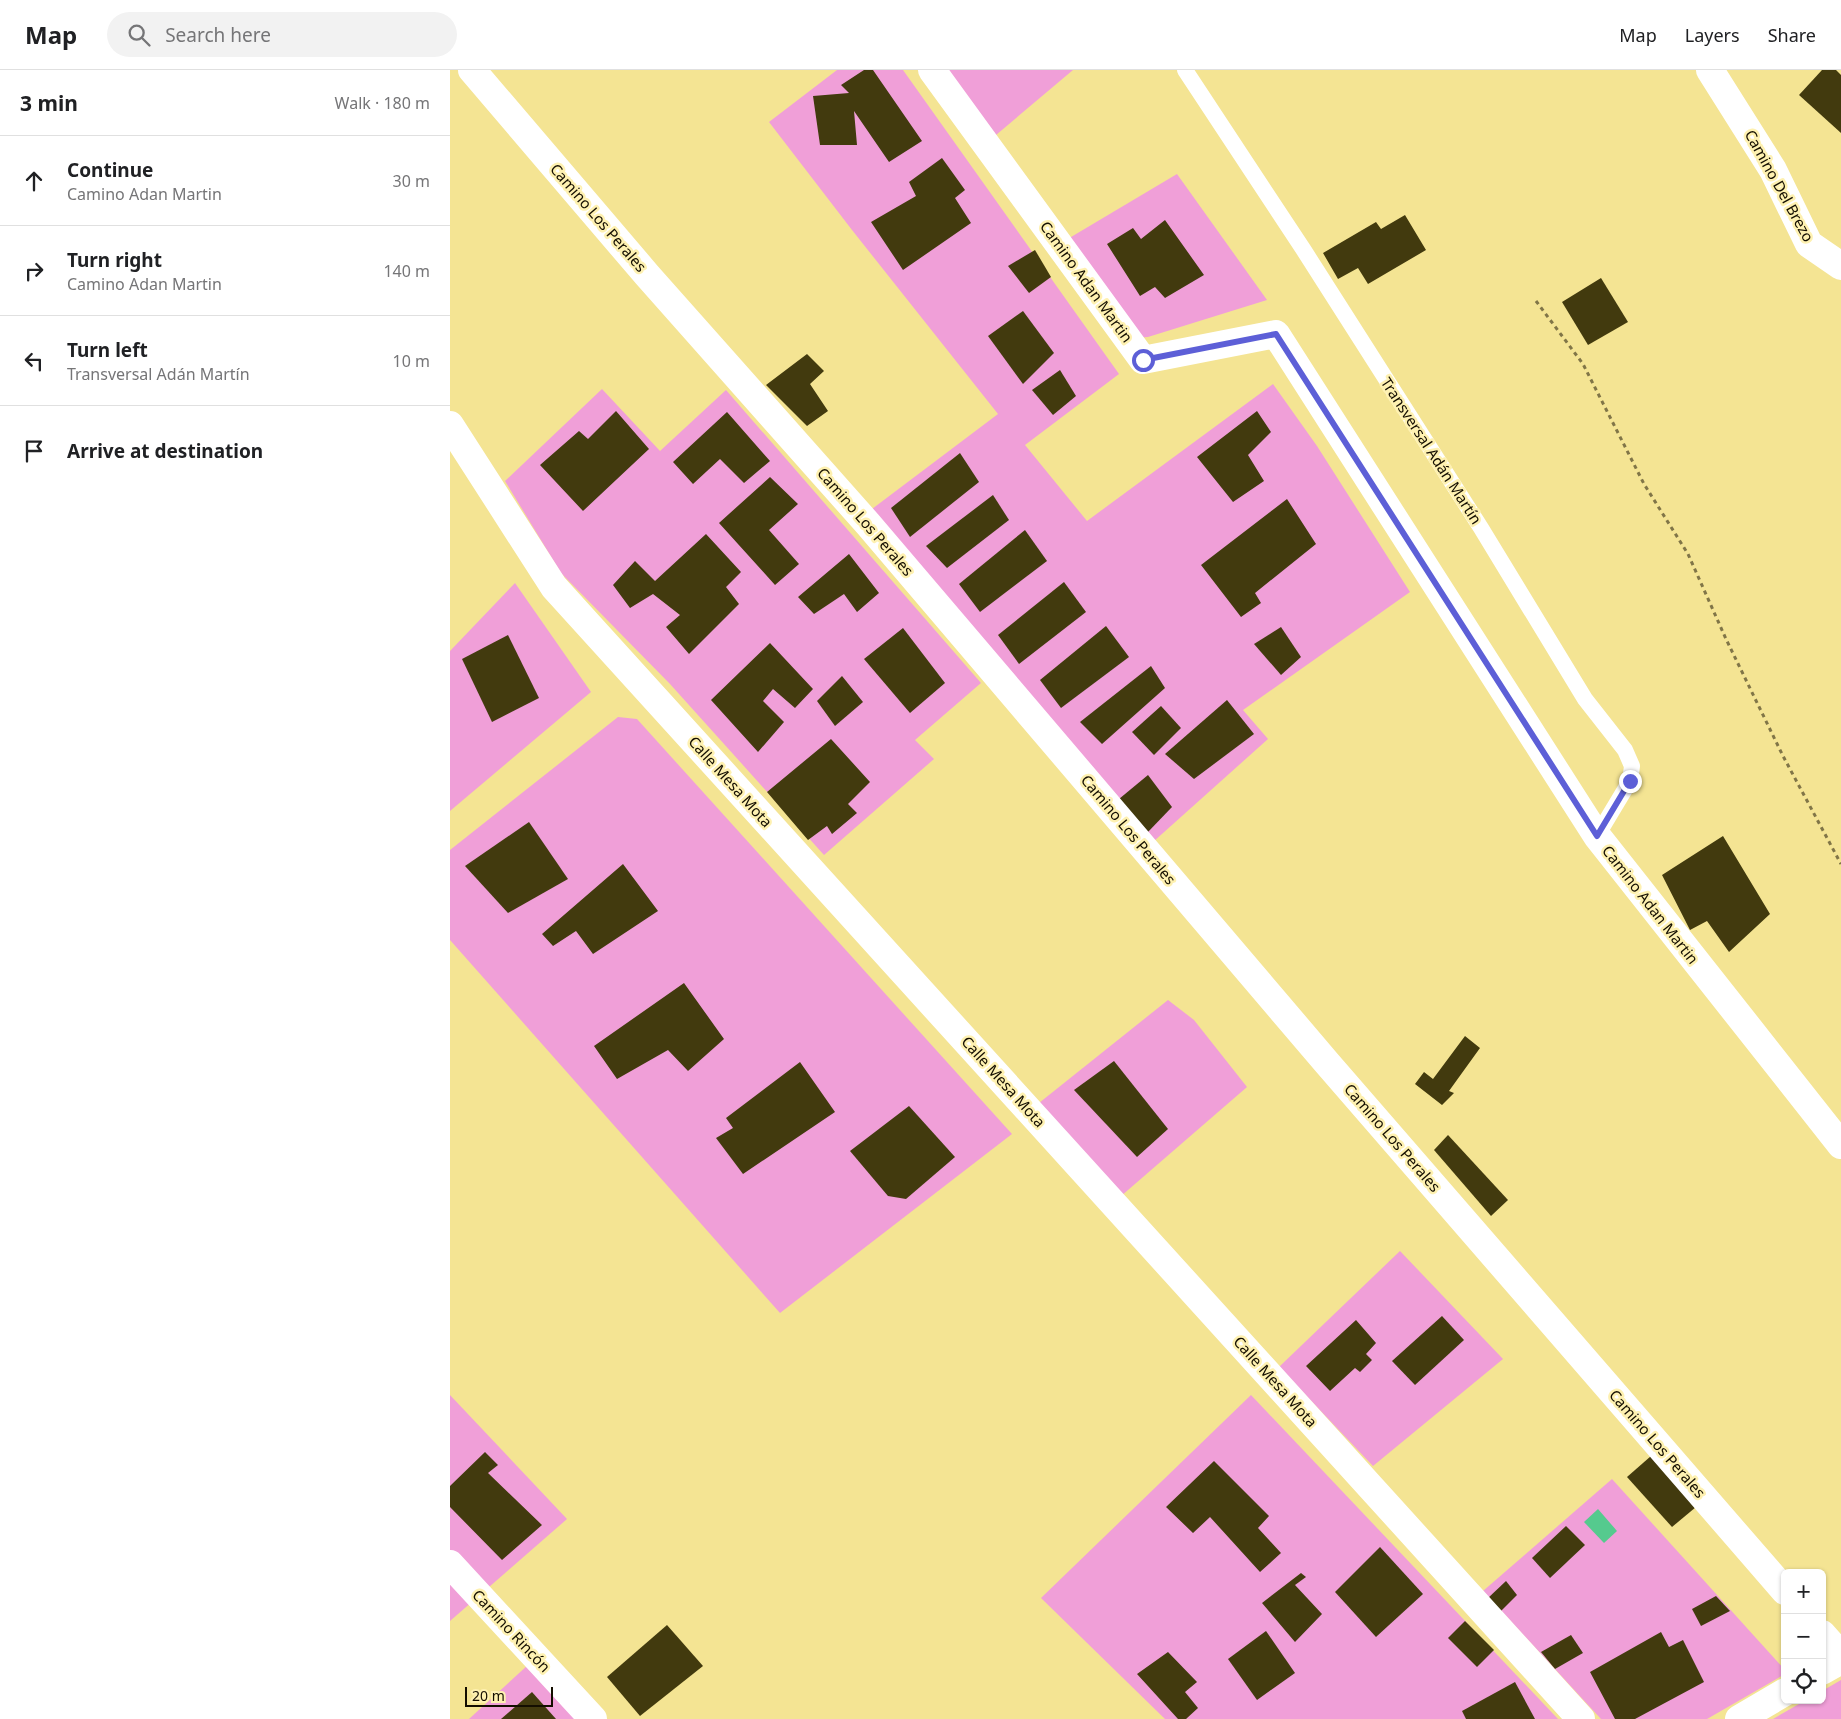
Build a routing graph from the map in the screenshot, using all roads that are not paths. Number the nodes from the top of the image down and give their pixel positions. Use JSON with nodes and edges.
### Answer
{"nodes":[{"id":1,"x":472,"y":70,"type":"edge"},
{"id":2,"x":932,"y":70,"type":"edge"},
{"id":3,"x":1185,"y":70,"type":"edge"},
{"id":4,"x":1710,"y":70,"type":"edge"},
{"id":5,"x":1841,"y":266,"type":"edge"},
{"id":6,"x":450,"y":425,"type":"edge"},
{"id":7,"x":1597,"y":836,"type":"junction"},
{"id":8,"x":1841,"y":1145,"type":"edge"},
{"id":9,"x":450,"y":1564,"type":"edge"},
{"id":10,"x":1781,"y":1586,"type":"edge"},
{"id":11,"x":1826,"y":1639,"type":"edge"},
{"id":12,"x":1841,"y":1656,"type":"edge"},
{"id":13,"x":1841,"y":1660,"type":"edge"},
{"id":14,"x":1826,"y":1669,"type":"edge"},
{"id":15,"x":1781,"y":1694,"type":"edge"},
{"id":16,"x":593,"y":1719,"type":"edge"},
{"id":17,"x":1581,"y":1719,"type":"edge"},
{"id":18,"x":1739,"y":1719,"type":"edge"}],
"edges":[{"from":1,"to":10,"type":"street","name":"Camino Los Perales"},
{"from":2,"to":7,"type":"street","name":"Camino Adan Martin"},
{"from":3,"to":7,"type":"lane","name":"Transversal Adán Martín"},
{"from":4,"to":5,"type":"street","name":"Camino Del Brezo"},
{"from":6,"to":17,"type":"street","name":"Calle Mesa Mota"},
{"from":7,"to":8,"type":"street","name":"Camino Adan Martin"},
{"from":9,"to":16,"type":"street","name":"Camino Rincón"},
{"from":11,"to":12,"type":"street"},
{"from":13,"to":14,"type":"street"},
{"from":15,"to":18,"type":"street"}]}
